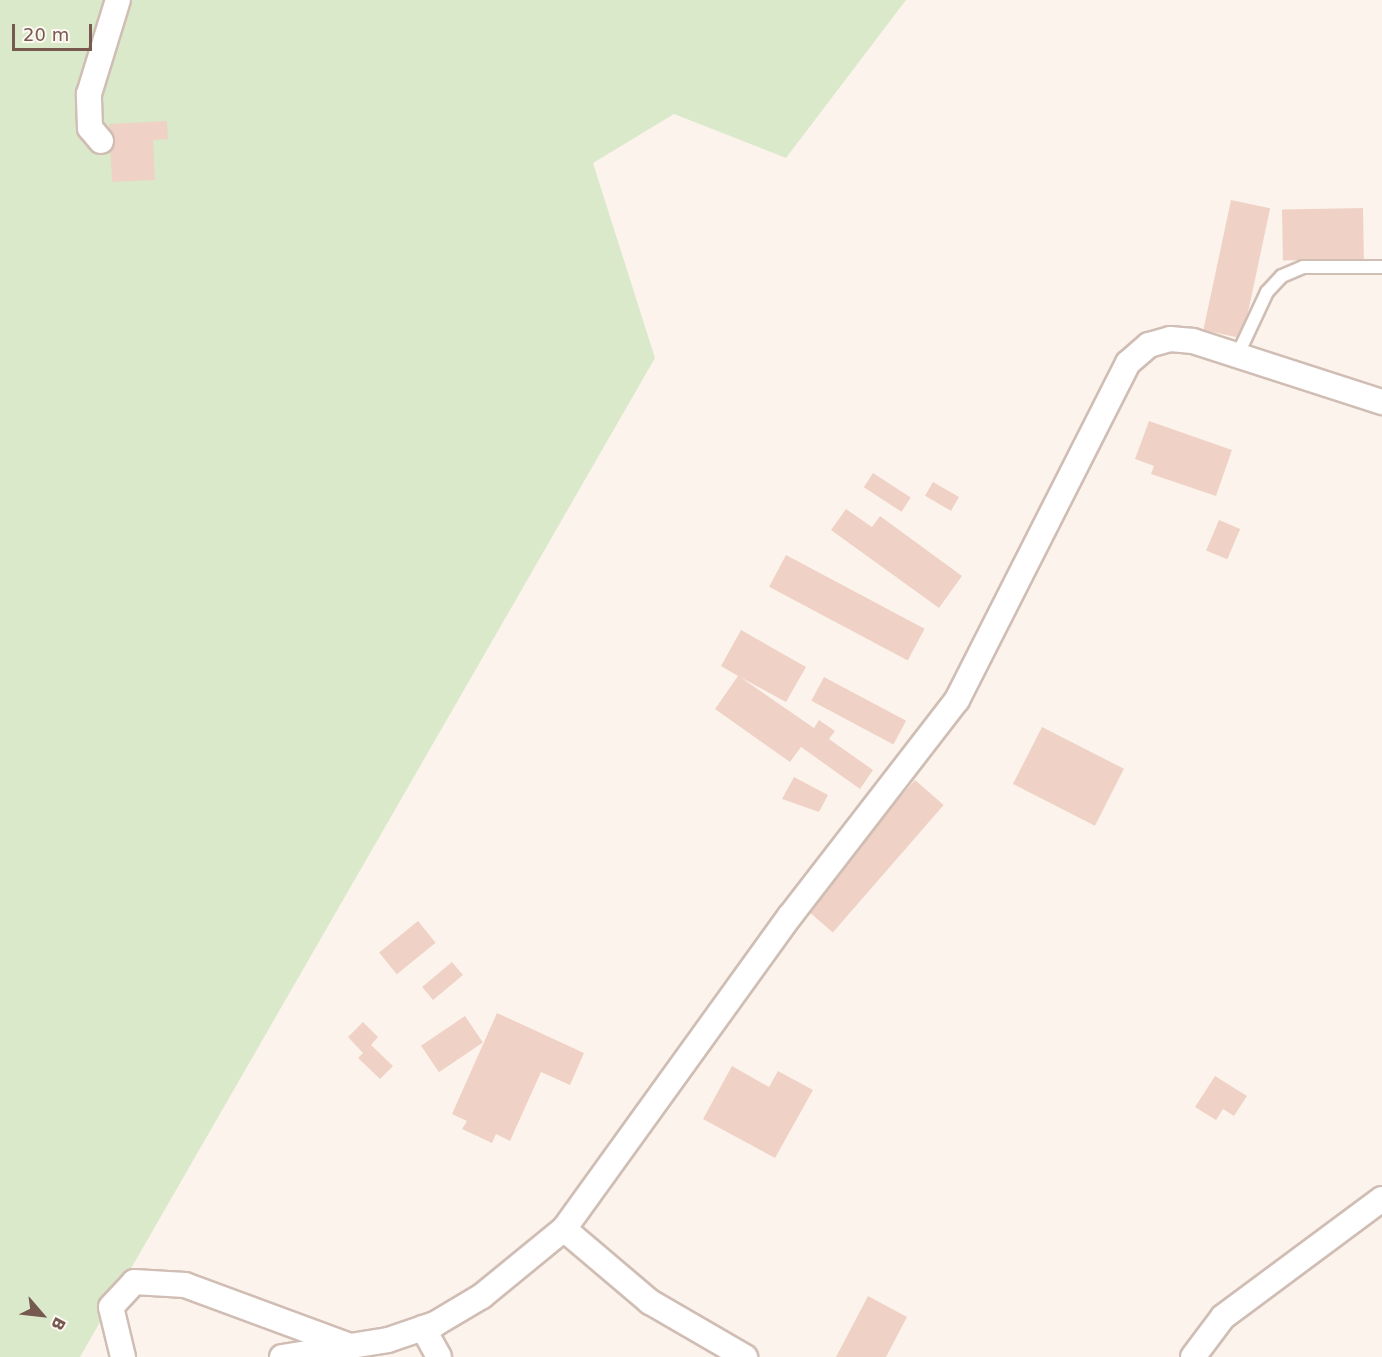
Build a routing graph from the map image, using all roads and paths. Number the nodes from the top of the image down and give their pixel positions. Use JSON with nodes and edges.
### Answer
{"nodes":[{"id":1,"x":118,"y":0,"type":"edge"},
{"id":2,"x":100,"y":141,"type":"dead end"},
{"id":3,"x":1382,"y":267,"type":"edge"},
{"id":4,"x":1237,"y":356,"type":"junction"},
{"id":5,"x":1382,"y":402,"type":"edge"},
{"id":6,"x":1382,"y":1199,"type":"edge"},
{"id":7,"x":564,"y":1229,"type":"junction"},
{"id":8,"x":423,"y":1328,"type":"junction"},
{"id":9,"x":351,"y":1346,"type":"junction"},
{"id":10,"x":123,"y":1357,"type":"edge"},
{"id":11,"x":282,"y":1357,"type":"edge"},
{"id":12,"x":439,"y":1357,"type":"edge"},
{"id":13,"x":745,"y":1357,"type":"edge"},
{"id":14,"x":1193,"y":1357,"type":"edge"}],
"edges":[{"from":1,"to":2,"type":"street"},
{"from":3,"to":4,"type":"lane"},
{"from":4,"to":5,"type":"street"},
{"from":4,"to":7,"type":"street"},
{"from":6,"to":14,"type":"street"},
{"from":7,"to":8,"type":"street"},
{"from":7,"to":13,"type":"street"},
{"from":8,"to":9,"type":"street"},
{"from":8,"to":12,"type":"street"},
{"from":9,"to":10,"type":"street"},
{"from":9,"to":11,"type":"street"}]}
